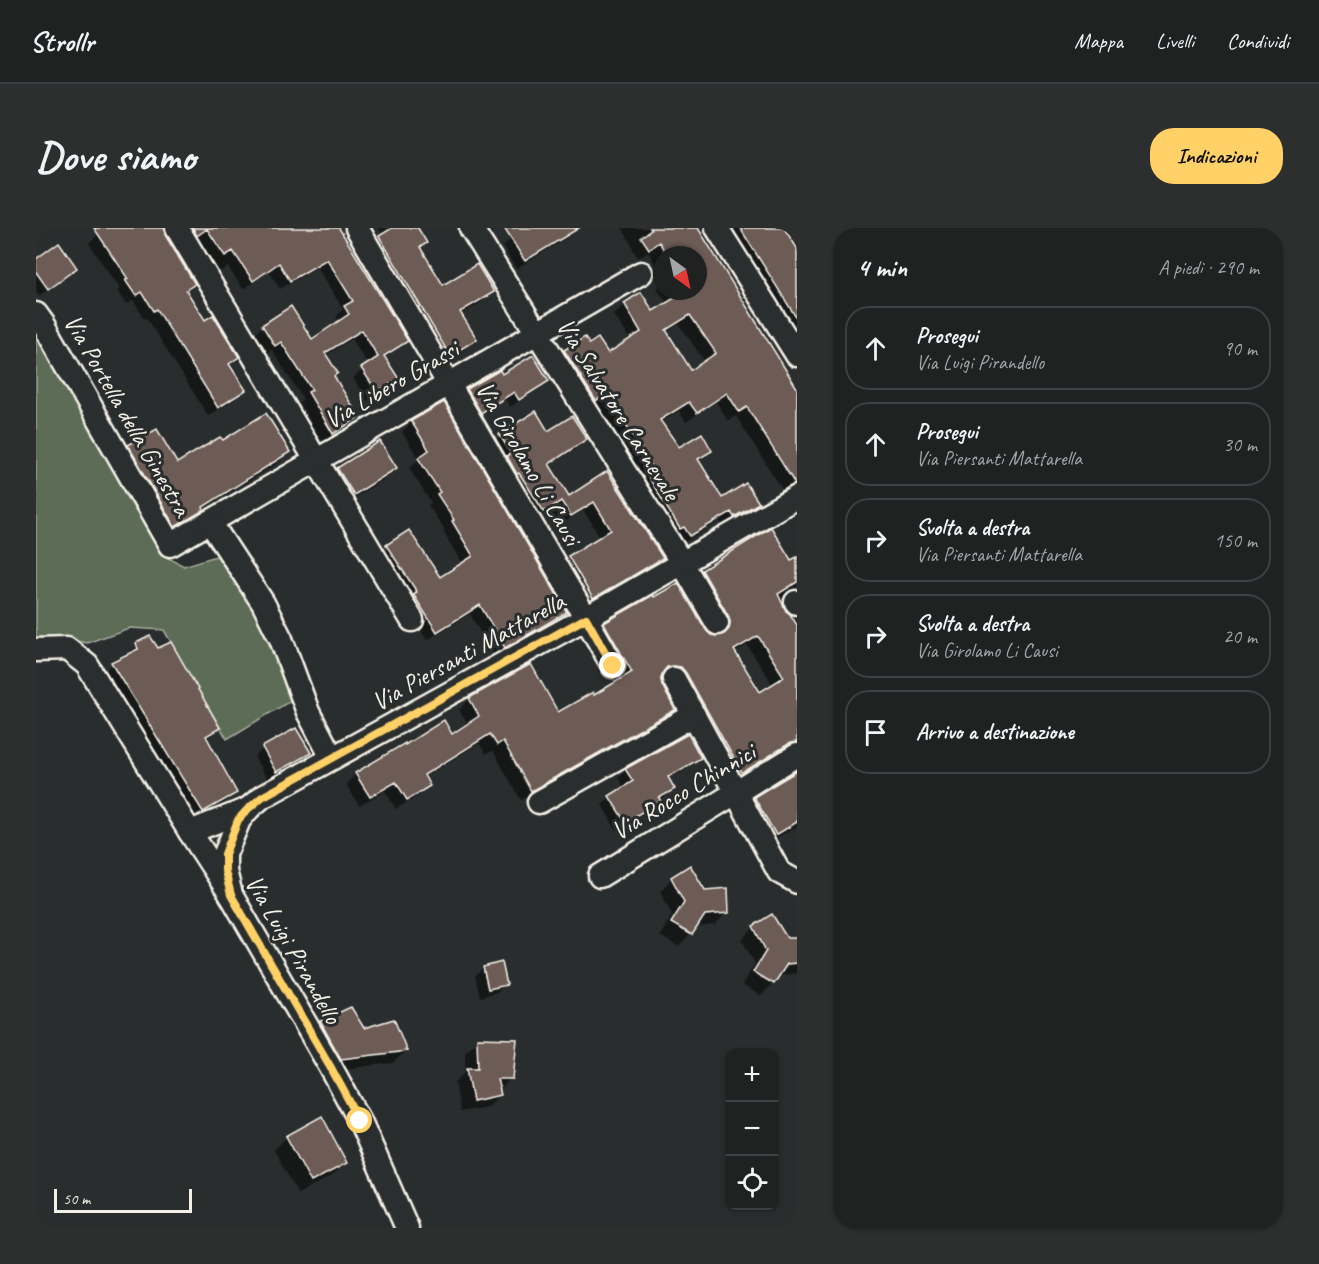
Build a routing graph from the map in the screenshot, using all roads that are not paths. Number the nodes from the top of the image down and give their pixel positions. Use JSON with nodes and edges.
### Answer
{"nodes":[{"id":1,"x":177,"y":228,"type":"edge"},
{"id":2,"x":357,"y":228,"type":"edge"},
{"id":3,"x":471,"y":228,"type":"edge"},
{"id":4,"x":717,"y":228,"type":"edge"},
{"id":5,"x":641,"y":273,"type":"dead end"},
{"id":6,"x":36,"y":314,"type":"edge"},
{"id":7,"x":538,"y":332,"type":"junction"},
{"id":8,"x":797,"y":354,"type":"edge"},
{"id":9,"x":449,"y":384,"type":"junction"},
{"id":10,"x":317,"y":460,"type":"junction"},
{"id":11,"x":797,"y":497,"type":"edge"},
{"id":12,"x":210,"y":522,"type":"junction"},
{"id":13,"x":170,"y":545,"type":"joint"},
{"id":14,"x":682,"y":563,"type":"junction"},
{"id":15,"x":586,"y":618,"type":"junction"},
{"id":16,"x":412,"y":620,"type":"dead end"},
{"id":17,"x":717,"y":622,"type":"dead end"},
{"id":18,"x":36,"y":650,"type":"edge"},
{"id":19,"x":613,"y":666,"type":"dead end"},
{"id":20,"x":674,"y":679,"type":"dead end"},
{"id":21,"x":693,"y":715,"type":"junction"},
{"id":22,"x":797,"y":755,"type":"edge"},
{"id":23,"x":332,"y":758,"type":"junction"},
{"id":24,"x":735,"y":793,"type":"junction"},
{"id":25,"x":539,"y":802,"type":"dead end"},
{"id":26,"x":248,"y":809,"type":"junction"},
{"id":27,"x":190,"y":832,"type":"junction"},
{"id":28,"x":600,"y":876,"type":"dead end"},
{"id":29,"x":797,"y":882,"type":"edge"},
{"id":30,"x":231,"y":895,"type":"junction"},
{"id":31,"x":407,"y":1228,"type":"edge"}],
"edges":[{"from":1,"to":10,"type":"street"},
{"from":2,"to":9,"type":"street","name":"Via Girolamo Li Causi"},
{"from":3,"to":7,"type":"street","name":"Via Salvatore Carnevale"},
{"from":4,"to":8,"type":"street"},
{"from":5,"to":7,"type":"street","name":"Via Libero Grassi"},
{"from":6,"to":13,"type":"street","name":"Via Portella della Ginestra"},
{"from":7,"to":9,"type":"street","name":"Via Libero Grassi"},
{"from":7,"to":14,"type":"street","name":"Via Salvatore Carnevale"},
{"from":9,"to":10,"type":"street","name":"Via Libero Grassi"},
{"from":9,"to":15,"type":"street","name":"Via Girolamo Li Causi"},
{"from":10,"to":12,"type":"street","name":"Via Libero Grassi"},
{"from":10,"to":16,"type":"street"},
{"from":11,"to":14,"type":"street","name":"Via Piersanti Mattarella"},
{"from":12,"to":13,"type":"street","name":"Via Libero Grassi"},
{"from":12,"to":23,"type":"street"},
{"from":14,"to":15,"type":"street","name":"Via Piersanti Mattarella"},
{"from":14,"to":17,"type":"street","name":"Via Salvatore Carnevale"},
{"from":15,"to":19,"type":"street","name":"Via Girolamo Li Causi"},
{"from":15,"to":23,"type":"street","name":"Via Piersanti Mattarella"},
{"from":18,"to":27,"type":"street","name":"Via Luigi Pirandello"},
{"from":20,"to":21,"type":"street"},
{"from":21,"to":24,"type":"street"},
{"from":21,"to":25,"type":"street"},
{"from":22,"to":24,"type":"street","name":"Via Rocco Chinnici"},
{"from":23,"to":26,"type":"street","name":"Via Piersanti Mattarella"},
{"from":24,"to":28,"type":"street","name":"Via Rocco Chinnici"},
{"from":24,"to":29,"type":"street"},
{"from":26,"to":27,"type":"street"},
{"from":26,"to":30,"type":"street","name":"Via Piersanti Mattarella"},
{"from":27,"to":30,"type":"street","name":"Via Luigi Pirandello"},
{"from":30,"to":31,"type":"street","name":"Via Luigi Pirandello"}]}
